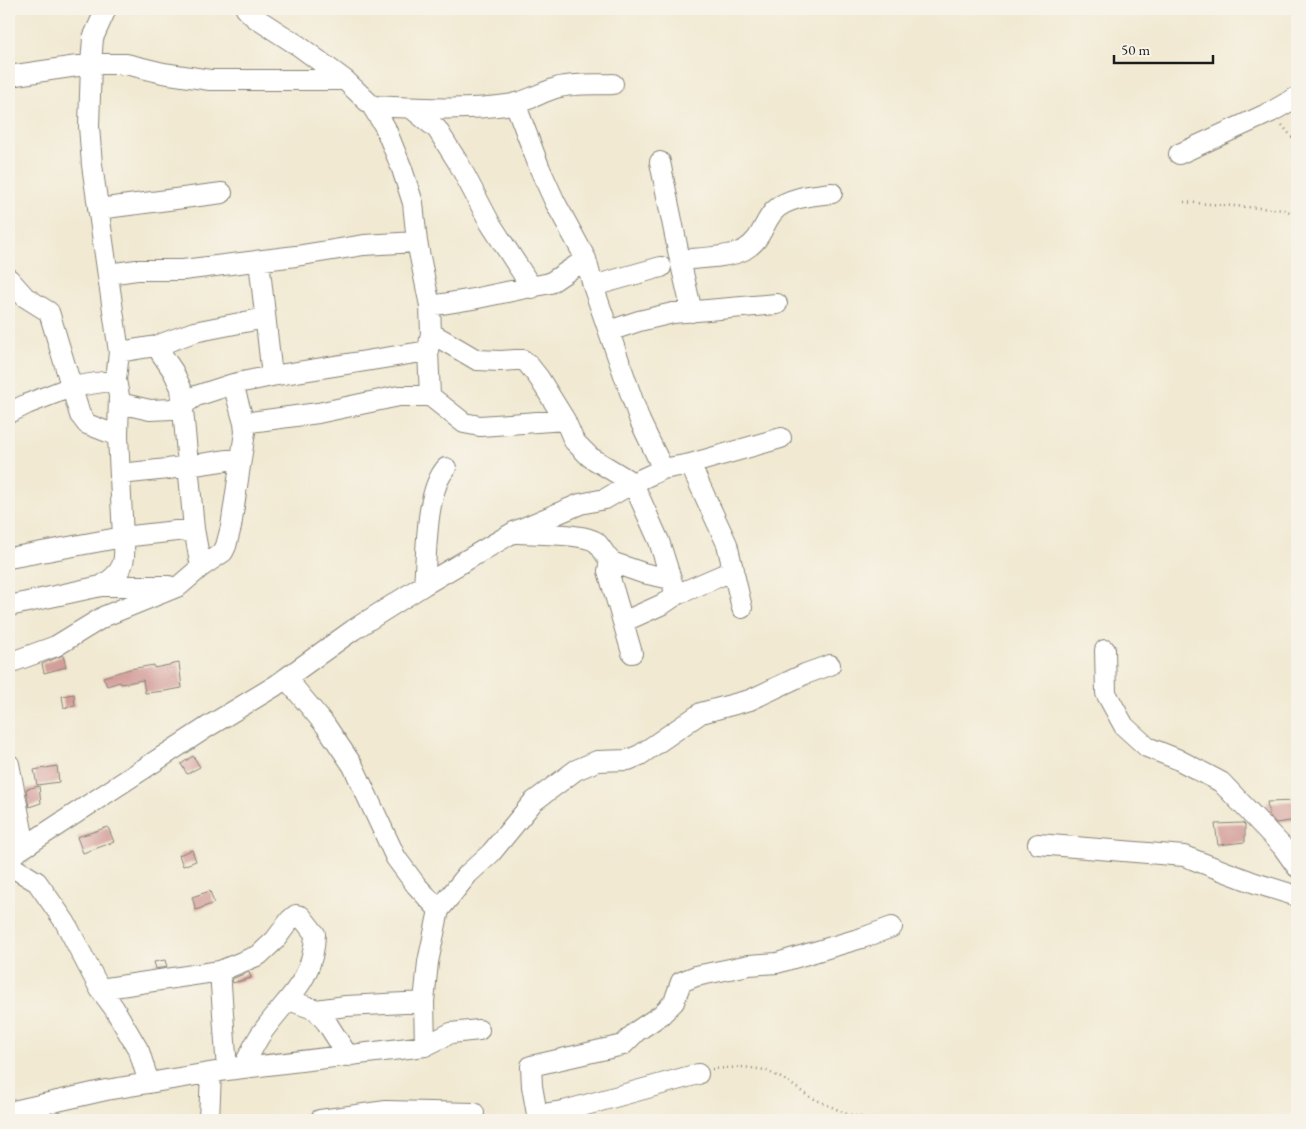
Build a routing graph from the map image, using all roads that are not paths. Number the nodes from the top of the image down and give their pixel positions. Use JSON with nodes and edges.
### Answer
{"nodes":[{"id":1,"x":106,"y":9,"type":"edge"},
{"id":2,"x":246,"y":9,"type":"edge"},
{"id":3,"x":90,"y":64,"type":"junction"},
{"id":4,"x":9,"y":76,"type":"edge"},
{"id":5,"x":345,"y":80,"type":"junction"},
{"id":6,"x":613,"y":84,"type":"dead end"},
{"id":7,"x":1297,"y":97,"type":"edge"},
{"id":8,"x":515,"y":103,"type":"junction"},
{"id":9,"x":372,"y":106,"type":"junction"},
{"id":10,"x":410,"y":108,"type":"junction"},
{"id":11,"x":1179,"y":154,"type":"dead end"},
{"id":12,"x":660,"y":162,"type":"dead end"},
{"id":13,"x":832,"y":193,"type":"dead end"},
{"id":14,"x":222,"y":194,"type":"dead end"},
{"id":15,"x":98,"y":209,"type":"junction"},
{"id":16,"x":417,"y":242,"type":"junction"},
{"id":17,"x":586,"y":258,"type":"junction"},
{"id":18,"x":680,"y":260,"type":"junction"},
{"id":19,"x":259,"y":261,"type":"junction"},
{"id":20,"x":661,"y":267,"type":"dead end"},
{"id":21,"x":108,"y":274,"type":"junction"},
{"id":22,"x":9,"y":279,"type":"edge"},
{"id":23,"x":593,"y":286,"type":"junction"},
{"id":24,"x":532,"y":288,"type":"junction"},
{"id":25,"x":777,"y":304,"type":"dead end"},
{"id":26,"x":430,"y":306,"type":"junction"},
{"id":27,"x":692,"y":312,"type":"junction"},
{"id":28,"x":265,"y":318,"type":"junction"},
{"id":29,"x":609,"y":331,"type":"junction"},
{"id":30,"x":430,"y":342,"type":"junction"},
{"id":31,"x":156,"y":346,"type":"junction"},
{"id":32,"x":119,"y":352,"type":"junction"},
{"id":33,"x":272,"y":376,"type":"junction"},
{"id":34,"x":116,"y":380,"type":"junction"},
{"id":35,"x":233,"y":384,"type":"junction"},
{"id":36,"x":70,"y":387,"type":"junction"},
{"id":37,"x":430,"y":396,"type":"junction"},
{"id":38,"x":118,"y":403,"type":"junction"},
{"id":39,"x":183,"y":405,"type":"junction"},
{"id":40,"x":9,"y":413,"type":"edge"},
{"id":41,"x":565,"y":420,"type":"junction"},
{"id":42,"x":244,"y":423,"type":"junction"},
{"id":43,"x":118,"y":436,"type":"junction"},
{"id":44,"x":781,"y":438,"type":"dead end"},
{"id":45,"x":241,"y":458,"type":"junction"},
{"id":46,"x":690,"y":464,"type":"junction"},
{"id":47,"x":187,"y":466,"type":"junction"},
{"id":48,"x":446,"y":468,"type":"dead end"},
{"id":49,"x":663,"y":469,"type":"junction"},
{"id":50,"x":120,"y":474,"type":"junction"},
{"id":51,"x":633,"y":483,"type":"junction"},
{"id":52,"x":194,"y":529,"type":"junction"},
{"id":53,"x":514,"y":532,"type":"junction"},
{"id":54,"x":123,"y":537,"type":"junction"},
{"id":55,"x":9,"y":558,"type":"edge"},
{"id":56,"x":610,"y":560,"type":"junction"},
{"id":57,"x":201,"y":567,"type":"junction"},
{"id":58,"x":734,"y":570,"type":"junction"},
{"id":59,"x":424,"y":585,"type":"junction"},
{"id":60,"x":101,"y":586,"type":"junction"},
{"id":61,"x":179,"y":586,"type":"junction"},
{"id":62,"x":673,"y":587,"type":"junction"},
{"id":63,"x":9,"y":606,"type":"edge"},
{"id":64,"x":742,"y":608,"type":"dead end"},
{"id":65,"x":624,"y":622,"type":"junction"},
{"id":66,"x":1105,"y":650,"type":"dead end"},
{"id":67,"x":632,"y":653,"type":"dead end"},
{"id":68,"x":9,"y":663,"type":"edge"},
{"id":69,"x":830,"y":665,"type":"dead end"},
{"id":70,"x":286,"y":678,"type":"junction"},
{"id":71,"x":9,"y":764,"type":"edge"},
{"id":72,"x":1038,"y":844,"type":"dead end"},
{"id":73,"x":17,"y":851,"type":"edge"},
{"id":74,"x":9,"y":865,"type":"edge"},
{"id":75,"x":1297,"y":866,"type":"edge"},
{"id":76,"x":1297,"y":896,"type":"edge"},
{"id":77,"x":439,"y":910,"type":"junction"},
{"id":78,"x":892,"y":927,"type":"dead end"},
{"id":79,"x":220,"y":971,"type":"junction"},
{"id":80,"x":100,"y":989,"type":"junction"},
{"id":81,"x":290,"y":1000,"type":"junction"},
{"id":82,"x":424,"y":1002,"type":"junction"},
{"id":83,"x":316,"y":1010,"type":"junction"},
{"id":84,"x":479,"y":1030,"type":"dead end"},
{"id":85,"x":425,"y":1046,"type":"junction"},
{"id":86,"x":348,"y":1056,"type":"junction"},
{"id":87,"x":227,"y":1070,"type":"junction"},
{"id":88,"x":698,"y":1074,"type":"road end"},
{"id":89,"x":149,"y":1083,"type":"junction"},
{"id":90,"x":474,"y":1113,"type":"dead end"},
{"id":91,"x":22,"y":1114,"type":"edge"},
{"id":92,"x":538,"y":1118,"type":"edge"},
{"id":93,"x":209,"y":1120,"type":"edge"},
{"id":94,"x":320,"y":1120,"type":"edge"}],
"edges":[{"from":1,"to":3,"type":"street"},
{"from":2,"to":5,"type":"street"},
{"from":3,"to":4,"type":"street"},
{"from":3,"to":5,"type":"street"},
{"from":3,"to":15,"type":"street"},
{"from":5,"to":9,"type":"street"},
{"from":6,"to":8,"type":"street"},
{"from":7,"to":11,"type":"street"},
{"from":8,"to":10,"type":"street"},
{"from":8,"to":17,"type":"street"},
{"from":9,"to":10,"type":"street"},
{"from":9,"to":16,"type":"street"},
{"from":10,"to":24,"type":"street"},
{"from":12,"to":18,"type":"street"},
{"from":13,"to":18,"type":"street"},
{"from":14,"to":15,"type":"street"},
{"from":15,"to":21,"type":"street"},
{"from":16,"to":19,"type":"street"},
{"from":16,"to":26,"type":"street"},
{"from":17,"to":23,"type":"street"},
{"from":17,"to":24,"type":"street"},
{"from":18,"to":27,"type":"street"},
{"from":19,"to":21,"type":"street"},
{"from":19,"to":28,"type":"street"},
{"from":20,"to":23,"type":"street"},
{"from":21,"to":32,"type":"street"},
{"from":22,"to":36,"type":"street"},
{"from":23,"to":29,"type":"street"},
{"from":24,"to":26,"type":"street"},
{"from":25,"to":27,"type":"street"},
{"from":26,"to":30,"type":"street"},
{"from":27,"to":29,"type":"street"},
{"from":28,"to":31,"type":"street"},
{"from":28,"to":33,"type":"street"},
{"from":29,"to":49,"type":"street"},
{"from":30,"to":33,"type":"street"},
{"from":30,"to":37,"type":"street"},
{"from":30,"to":41,"type":"street"},
{"from":31,"to":32,"type":"street"},
{"from":31,"to":39,"type":"street"},
{"from":32,"to":34,"type":"street"},
{"from":33,"to":35,"type":"street"},
{"from":34,"to":36,"type":"street"},
{"from":34,"to":38,"type":"street"},
{"from":35,"to":39,"type":"street"},
{"from":35,"to":42,"type":"street"},
{"from":36,"to":40,"type":"street"},
{"from":36,"to":43,"type":"street"},
{"from":37,"to":41,"type":"street"},
{"from":37,"to":42,"type":"street"},
{"from":38,"to":39,"type":"street"},
{"from":38,"to":43,"type":"street"},
{"from":39,"to":47,"type":"street"},
{"from":41,"to":51,"type":"street"},
{"from":42,"to":45,"type":"street"},
{"from":43,"to":50,"type":"street"},
{"from":44,"to":46,"type":"street"},
{"from":45,"to":47,"type":"street"},
{"from":45,"to":57,"type":"street"},
{"from":46,"to":49,"type":"street"},
{"from":46,"to":58,"type":"street"},
{"from":47,"to":50,"type":"street"},
{"from":47,"to":52,"type":"street"},
{"from":48,"to":59,"type":"street"},
{"from":49,"to":51,"type":"street"},
{"from":50,"to":54,"type":"street"},
{"from":51,"to":53,"type":"street"},
{"from":51,"to":62,"type":"street"},
{"from":52,"to":54,"type":"street"},
{"from":52,"to":57,"type":"street"},
{"from":53,"to":56,"type":"street"},
{"from":53,"to":59,"type":"street"},
{"from":54,"to":55,"type":"street"},
{"from":54,"to":60,"type":"street"},
{"from":56,"to":62,"type":"street"},
{"from":56,"to":65,"type":"street"},
{"from":57,"to":61,"type":"street"},
{"from":58,"to":62,"type":"street"},
{"from":58,"to":64,"type":"street"},
{"from":59,"to":70,"type":"street"},
{"from":60,"to":61,"type":"street"},
{"from":60,"to":63,"type":"street"},
{"from":61,"to":68,"type":"street"},
{"from":62,"to":65,"type":"street"},
{"from":65,"to":67,"type":"street"},
{"from":66,"to":75,"type":"street"},
{"from":69,"to":77,"type":"street"},
{"from":70,"to":73,"type":"street"},
{"from":70,"to":77,"type":"street"},
{"from":71,"to":73,"type":"street"},
{"from":72,"to":76,"type":"street"},
{"from":74,"to":80,"type":"street"},
{"from":77,"to":82,"type":"street"},
{"from":78,"to":92,"type":"street"},
{"from":79,"to":80,"type":"street"},
{"from":79,"to":81,"type":"street"},
{"from":79,"to":87,"type":"street"},
{"from":80,"to":89,"type":"street"},
{"from":81,"to":83,"type":"street"},
{"from":81,"to":87,"type":"street"},
{"from":82,"to":83,"type":"street"},
{"from":82,"to":85,"type":"street"},
{"from":83,"to":86,"type":"street"},
{"from":84,"to":85,"type":"street"},
{"from":85,"to":86,"type":"street"},
{"from":86,"to":87,"type":"street"},
{"from":87,"to":89,"type":"street"},
{"from":87,"to":93,"type":"street"},
{"from":88,"to":92,"type":"street"},
{"from":89,"to":91,"type":"street"},
{"from":90,"to":94,"type":"street"}]}
